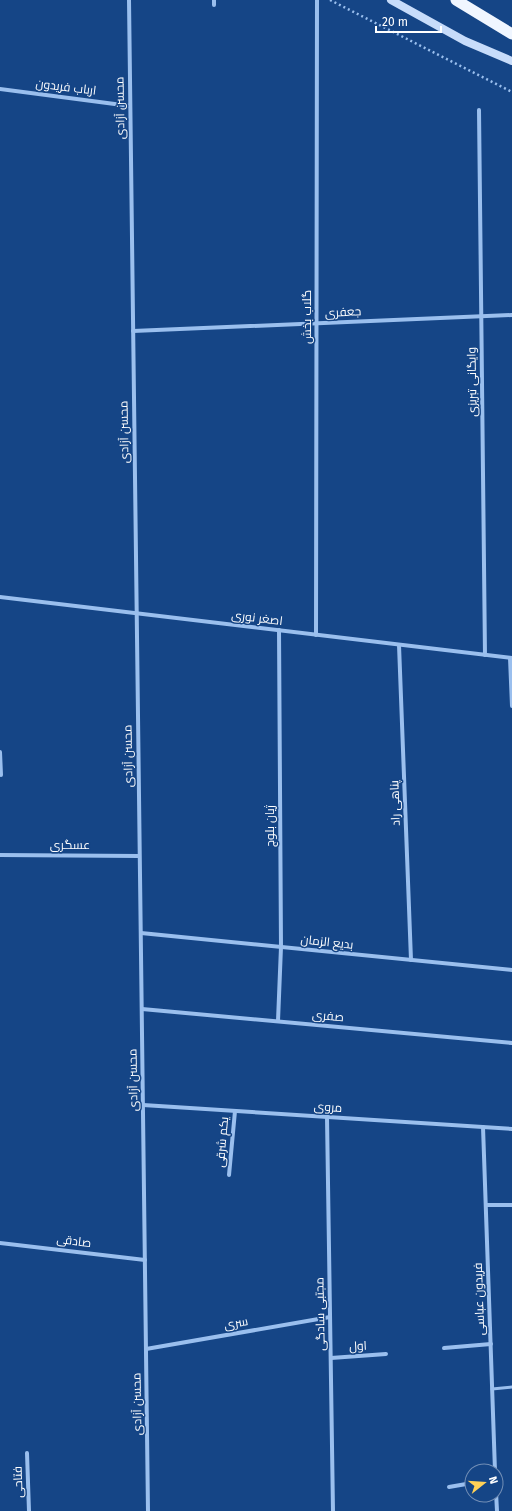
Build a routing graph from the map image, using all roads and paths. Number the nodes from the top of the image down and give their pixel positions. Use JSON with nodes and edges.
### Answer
{"nodes":[{"id":1,"x":129,"y":0,"type":"edge"},
{"id":2,"x":317,"y":0,"type":"edge"},
{"id":3,"x":330,"y":0,"type":"edge"},
{"id":4,"x":391,"y":0,"type":"edge"},
{"id":5,"x":456,"y":0,"type":"edge"},
{"id":6,"x":512,"y":34,"type":"edge"},
{"id":7,"x":512,"y":61,"type":"edge"},
{"id":8,"x":0,"y":89,"type":"edge"},
{"id":9,"x":512,"y":92,"type":"edge"},
{"id":10,"x":130,"y":106,"type":"junction"},
{"id":11,"x":479,"y":110,"type":"dead end"},
{"id":12,"x":512,"y":315,"type":"edge"},
{"id":13,"x":481,"y":316,"type":"junction"},
{"id":14,"x":317,"y":324,"type":"junction"},
{"id":15,"x":133,"y":331,"type":"junction"},
{"id":16,"x":0,"y":597,"type":"edge"},
{"id":17,"x":137,"y":613,"type":"junction"},
{"id":18,"x":279,"y":630,"type":"junction"},
{"id":19,"x":316,"y":635,"type":"junction"},
{"id":20,"x":399,"y":645,"type":"junction"},
{"id":21,"x":484,"y":655,"type":"junction"},
{"id":22,"x":511,"y":658,"type":"edge"},
{"id":23,"x":512,"y":706,"type":"edge"},
{"id":24,"x":0,"y":752,"type":"edge"},
{"id":25,"x":2,"y":775,"type":"dead end"},
{"id":26,"x":0,"y":855,"type":"edge"},
{"id":27,"x":139,"y":856,"type":"junction"},
{"id":28,"x":141,"y":933,"type":"junction"},
{"id":29,"x":281,"y":947,"type":"junction"},
{"id":30,"x":411,"y":960,"type":"junction"},
{"id":31,"x":512,"y":970,"type":"edge"},
{"id":32,"x":142,"y":1009,"type":"junction"},
{"id":33,"x":278,"y":1022,"type":"junction"},
{"id":34,"x":512,"y":1043,"type":"edge"},
{"id":35,"x":143,"y":1105,"type":"junction"},
{"id":36,"x":234,"y":1111,"type":"junction"},
{"id":37,"x":327,"y":1117,"type":"junction"},
{"id":38,"x":483,"y":1127,"type":"junction"},
{"id":39,"x":512,"y":1129,"type":"edge"},
{"id":40,"x":229,"y":1175,"type":"dead end"},
{"id":41,"x":486,"y":1205,"type":"junction"},
{"id":42,"x":512,"y":1205,"type":"edge"},
{"id":43,"x":0,"y":1243,"type":"edge"},
{"id":44,"x":145,"y":1260,"type":"junction"},
{"id":45,"x":330,"y":1317,"type":"junction"},
{"id":46,"x":490,"y":1344,"type":"junction"},
{"id":47,"x":146,"y":1348,"type":"junction"},
{"id":48,"x":444,"y":1348,"type":"dead end"},
{"id":49,"x":386,"y":1354,"type":"dead end"},
{"id":50,"x":331,"y":1358,"type":"junction"},
{"id":51,"x":512,"y":1387,"type":"edge"},
{"id":52,"x":492,"y":1389,"type":"junction"},
{"id":53,"x":27,"y":1453,"type":"dead end"},
{"id":54,"x":495,"y":1463,"type":"edge"},
{"id":55,"x":464,"y":1484,"type":"edge"},
{"id":56,"x":449,"y":1487,"type":"dead end"},
{"id":57,"x":29,"y":1511,"type":"edge"},
{"id":58,"x":148,"y":1511,"type":"edge"},
{"id":59,"x":333,"y":1511,"type":"edge"}],
"edges":[{"from":1,"to":10,"type":"street","name":"محسن آزادی"},
{"from":2,"to":14,"type":"street","name":"گلاب بخش"},
{"from":3,"to":9,"type":"path"},
{"from":4,"to":7,"type":"main road"},
{"from":5,"to":6,"type":"highway"},
{"from":8,"to":10,"type":"street","name":"ارباب فریدون"},
{"from":10,"to":15,"type":"street","name":"محسن آزادی"},
{"from":11,"to":13,"type":"street","name":"وایگانی تبریزی"},
{"from":12,"to":13,"type":"street","name":"جعفری"},
{"from":13,"to":14,"type":"street","name":"جعفری"},
{"from":13,"to":21,"type":"street","name":"وایگانی تبریزی"},
{"from":14,"to":15,"type":"street","name":"جعفری"},
{"from":14,"to":19,"type":"street","name":"گلاب بخش"},
{"from":15,"to":17,"type":"street","name":"محسن آزادی"},
{"from":16,"to":17,"type":"street","name":"اصغر نوری"},
{"from":17,"to":18,"type":"street","name":"اصغر نوری"},
{"from":17,"to":27,"type":"street","name":"محسن آزادی"},
{"from":18,"to":19,"type":"street","name":"اصغر نوری"},
{"from":18,"to":29,"type":"street","name":"ژیان بلوچ"},
{"from":19,"to":20,"type":"street","name":"اصغر نوری"},
{"from":20,"to":21,"type":"street","name":"اصغر نوری"},
{"from":20,"to":30,"type":"street","name":"پناهی راد"},
{"from":21,"to":22,"type":"street","name":"اصغر نوری"},
{"from":22,"to":23,"type":"street"},
{"from":24,"to":25,"type":"street"},
{"from":26,"to":27,"type":"street","name":"عسگری"},
{"from":27,"to":28,"type":"street","name":"محسن آزادی"},
{"from":28,"to":29,"type":"street","name":"بدیع الزمان"},
{"from":28,"to":32,"type":"street","name":"محسن آزادی"},
{"from":29,"to":30,"type":"street","name":"بدیع الزمان"},
{"from":29,"to":33,"type":"street","name":"ژیان بلوچ"},
{"from":30,"to":31,"type":"street","name":"بدیع الزمان"},
{"from":32,"to":33,"type":"street","name":"صفری"},
{"from":32,"to":35,"type":"street","name":"محسن آزادی"},
{"from":33,"to":34,"type":"street","name":"صفری"},
{"from":35,"to":36,"type":"street","name":"مروی"},
{"from":35,"to":44,"type":"street","name":"محسن آزادی"},
{"from":36,"to":37,"type":"street","name":"مروی"},
{"from":36,"to":40,"type":"street","name":"یکم شرقی"},
{"from":37,"to":38,"type":"street","name":"مروی"},
{"from":37,"to":45,"type":"street","name":"مجتبی سادگی"},
{"from":38,"to":39,"type":"street","name":"مروی"},
{"from":38,"to":41,"type":"street","name":"فریدون عباسی"},
{"from":41,"to":42,"type":"street"},
{"from":41,"to":46,"type":"street","name":"فریدون عباسی"},
{"from":43,"to":44,"type":"street","name":"صادقی"},
{"from":44,"to":47,"type":"street","name":"محسن آزادی"},
{"from":45,"to":47,"type":"street","name":"سری"},
{"from":45,"to":50,"type":"street","name":"مجتبی سادگی"},
{"from":46,"to":48,"type":"street"},
{"from":46,"to":52,"type":"street","name":"فریدون عباسی"},
{"from":47,"to":58,"type":"street","name":"محسن آزادی"},
{"from":49,"to":50,"type":"street","name":"اول"},
{"from":50,"to":59,"type":"street","name":"مجتبی سادگی"},
{"from":51,"to":52,"type":"lane"},
{"from":52,"to":54,"type":"street","name":"فریدون عباسی"},
{"from":53,"to":57,"type":"street","name":"فتاحی"},
{"from":55,"to":56,"type":"street"}]}
